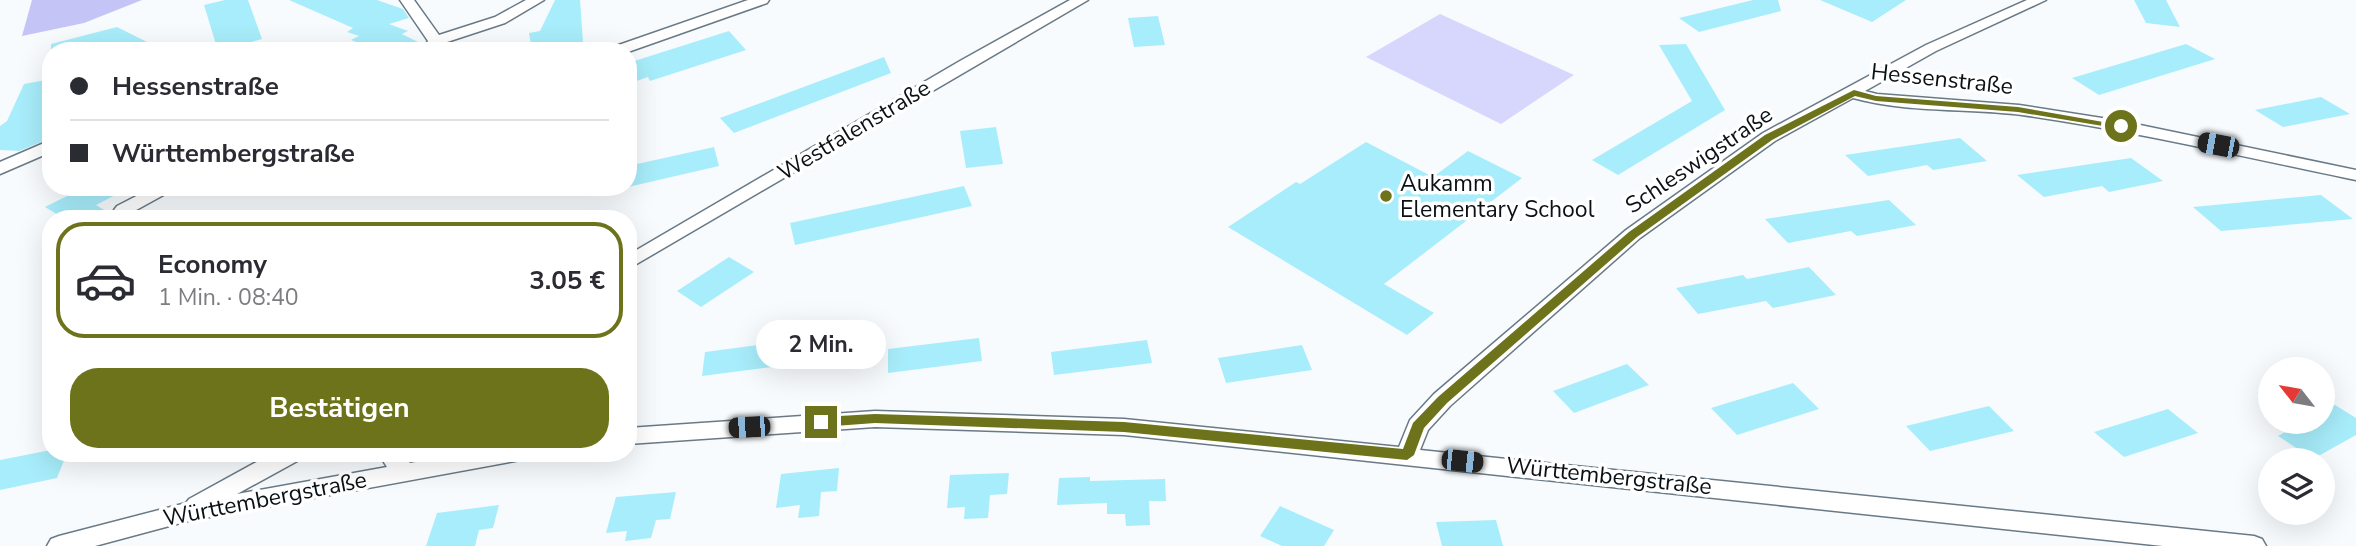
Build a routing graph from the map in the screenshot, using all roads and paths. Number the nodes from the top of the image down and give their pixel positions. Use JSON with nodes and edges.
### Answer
{"nodes":[{"id":1,"x":407,"y":0,"type":"edge"},
{"id":2,"x":537,"y":0,"type":"edge"},
{"id":3,"x":762,"y":0,"type":"edge"},
{"id":4,"x":1081,"y":0,"type":"edge"},
{"id":5,"x":2039,"y":0,"type":"edge"},
{"id":6,"x":430,"y":42,"type":"edge"},
{"id":7,"x":442,"y":42,"type":"edge"},
{"id":8,"x":637,"y":43,"type":"edge"},
{"id":9,"x":1854,"y":93,"type":"junction"},
{"id":10,"x":42,"y":149,"type":"edge"},
{"id":11,"x":0,"y":169,"type":"edge"},
{"id":12,"x":2356,"y":175,"type":"edge"},
{"id":13,"x":151,"y":196,"type":"edge"},
{"id":14,"x":123,"y":210,"type":"dead end"},
{"id":15,"x":637,"y":257,"type":"edge"},
{"id":16,"x":637,"y":435,"type":"edge"},
{"id":17,"x":1407,"y":455,"type":"junction"},
{"id":18,"x":275,"y":462,"type":"edge"},
{"id":19,"x":396,"y":462,"type":"edge"},
{"id":20,"x":188,"y":512,"type":"junction"},
{"id":21,"x":59,"y":546,"type":"edge"},
{"id":22,"x":2254,"y":546,"type":"edge"}],
"edges":[{"from":1,"to":6,"type":"street"},
{"from":2,"to":7,"type":"street"},
{"from":3,"to":8,"type":"street"},
{"from":4,"to":15,"type":"street","name":"Westfalenstraße"},
{"from":5,"to":9,"type":"street","name":"Schleswigstraße"},
{"from":9,"to":12,"type":"street","name":"Hessenstraße"},
{"from":9,"to":17,"type":"street","name":"Schleswigstraße"},
{"from":10,"to":11,"type":"street"},
{"from":13,"to":14,"type":"street"},
{"from":16,"to":17,"type":"street","name":"Württembergstraße"},
{"from":17,"to":22,"type":"street","name":"Württembergstraße"},
{"from":18,"to":20,"type":"street"},
{"from":19,"to":20,"type":"street","name":"Württembergstraße"},
{"from":20,"to":21,"type":"street","name":"Württembergstraße"}]}
